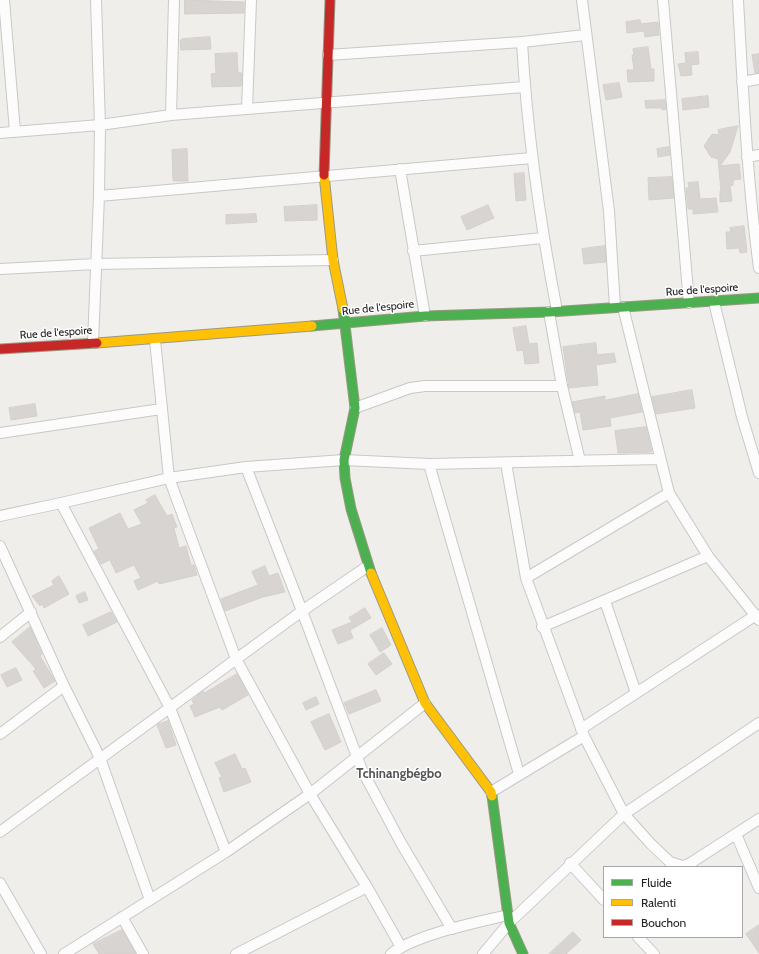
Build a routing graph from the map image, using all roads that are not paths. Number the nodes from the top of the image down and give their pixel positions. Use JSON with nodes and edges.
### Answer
{"nodes":[{"id":1,"x":4,"y":0,"type":"edge"},
{"id":2,"x":96,"y":0,"type":"edge"},
{"id":3,"x":174,"y":0,"type":"edge"},
{"id":4,"x":251,"y":0,"type":"edge"},
{"id":5,"x":330,"y":0,"type":"edge"},
{"id":6,"x":582,"y":0,"type":"edge"},
{"id":7,"x":663,"y":0,"type":"edge"},
{"id":8,"x":738,"y":0,"type":"edge"},
{"id":9,"x":585,"y":35,"type":"junction"},
{"id":10,"x":522,"y":42,"type":"junction"},
{"id":11,"x":328,"y":55,"type":"junction"},
{"id":12,"x":759,"y":79,"type":"edge"},
{"id":13,"x":742,"y":82,"type":"junction"},
{"id":14,"x":524,"y":87,"type":"junction"},
{"id":15,"x":327,"y":102,"type":"junction"},
{"id":16,"x":247,"y":109,"type":"junction"},
{"id":17,"x":171,"y":116,"type":"junction"},
{"id":18,"x":100,"y":124,"type":"junction"},
{"id":19,"x":15,"y":131,"type":"junction"},
{"id":20,"x":0,"y":133,"type":"edge"},
{"id":21,"x":759,"y":155,"type":"edge"},
{"id":22,"x":532,"y":158,"type":"junction"},
{"id":23,"x":747,"y":158,"type":"junction"},
{"id":24,"x":400,"y":169,"type":"junction"},
{"id":25,"x":324,"y":176,"type":"junction"},
{"id":26,"x":99,"y":196,"type":"junction"},
{"id":27,"x":756,"y":218,"type":"edge"},
{"id":28,"x":543,"y":238,"type":"junction"},
{"id":29,"x":413,"y":251,"type":"junction"},
{"id":30,"x":333,"y":260,"type":"junction"},
{"id":31,"x":96,"y":264,"type":"junction"},
{"id":32,"x":759,"y":268,"type":"edge"},
{"id":33,"x":0,"y":269,"type":"edge"},
{"id":34,"x":759,"y":298,"type":"edge"},
{"id":35,"x":714,"y":302,"type":"junction"},
{"id":36,"x":689,"y":303,"type":"junction"},
{"id":37,"x":619,"y":307,"type":"junction"},
{"id":38,"x":553,"y":312,"type":"junction"},
{"id":39,"x":425,"y":316,"type":"junction"},
{"id":40,"x":346,"y":324,"type":"junction"},
{"id":41,"x":155,"y":340,"type":"junction"},
{"id":42,"x":93,"y":343,"type":"junction"},
{"id":43,"x":0,"y":349,"type":"edge"},
{"id":44,"x":562,"y":386,"type":"junction"},
{"id":45,"x":354,"y":408,"type":"junction"},
{"id":46,"x":161,"y":409,"type":"junction"},
{"id":47,"x":0,"y":433,"type":"edge"},
{"id":48,"x":659,"y":459,"type":"junction"},
{"id":49,"x":344,"y":460,"type":"junction"},
{"id":50,"x":580,"y":461,"type":"junction"},
{"id":51,"x":506,"y":463,"type":"junction"},
{"id":52,"x":429,"y":464,"type":"junction"},
{"id":53,"x":246,"y":467,"type":"junction"},
{"id":54,"x":759,"y":473,"type":"edge"},
{"id":55,"x":169,"y":478,"type":"junction"},
{"id":56,"x":669,"y":493,"type":"junction"},
{"id":57,"x":61,"y":503,"type":"junction"},
{"id":58,"x":0,"y":516,"type":"edge"},
{"id":59,"x":0,"y":546,"type":"edge"},
{"id":60,"x":708,"y":556,"type":"junction"},
{"id":61,"x":368,"y":566,"type":"junction"},
{"id":62,"x":526,"y":578,"type":"junction"},
{"id":63,"x":605,"y":600,"type":"junction"},
{"id":64,"x":302,"y":611,"type":"junction"},
{"id":65,"x":31,"y":612,"type":"junction"},
{"id":66,"x":757,"y":618,"type":"edge"},
{"id":67,"x":542,"y":627,"type":"junction"},
{"id":68,"x":0,"y":636,"type":"edge"},
{"id":69,"x":236,"y":659,"type":"junction"},
{"id":70,"x":64,"y":686,"type":"junction"},
{"id":71,"x":636,"y":693,"type":"junction"},
{"id":72,"x":426,"y":703,"type":"junction"},
{"id":73,"x":170,"y":708,"type":"junction"},
{"id":74,"x":759,"y":723,"type":"edge"},
{"id":75,"x":583,"y":732,"type":"junction"},
{"id":76,"x":0,"y":734,"type":"edge"},
{"id":77,"x":357,"y":756,"type":"junction"},
{"id":78,"x":100,"y":758,"type":"junction"},
{"id":79,"x":519,"y":774,"type":"junction"},
{"id":80,"x":490,"y":792,"type":"junction"},
{"id":81,"x":310,"y":794,"type":"junction"},
{"id":82,"x":624,"y":814,"type":"junction"},
{"id":83,"x":759,"y":819,"type":"edge"},
{"id":84,"x":0,"y":832,"type":"edge"},
{"id":85,"x":736,"y":834,"type":"junction"},
{"id":86,"x":226,"y":852,"type":"junction"},
{"id":87,"x":570,"y":863,"type":"junction"},
{"id":88,"x":0,"y":883,"type":"edge"},
{"id":89,"x":367,"y":887,"type":"junction"},
{"id":90,"x":759,"y":888,"type":"edge"},
{"id":91,"x":603,"y":899,"type":"edge"},
{"id":92,"x":150,"y":900,"type":"junction"},
{"id":93,"x":122,"y":916,"type":"junction"},
{"id":94,"x":509,"y":919,"type":"junction"},
{"id":95,"x":452,"y":929,"type":"junction"},
{"id":96,"x":639,"y":938,"type":"edge"},
{"id":97,"x":401,"y":947,"type":"junction"},
{"id":98,"x":41,"y":954,"type":"edge"},
{"id":99,"x":64,"y":954,"type":"edge"},
{"id":100,"x":143,"y":954,"type":"edge"},
{"id":101,"x":236,"y":954,"type":"edge"},
{"id":102,"x":391,"y":954,"type":"edge"},
{"id":103,"x":483,"y":954,"type":"edge"},
{"id":104,"x":523,"y":954,"type":"edge"},
{"id":105,"x":654,"y":954,"type":"edge"}],
"edges":[{"from":1,"to":19,"type":"street"},
{"from":2,"to":18,"type":"street"},
{"from":3,"to":17,"type":"street"},
{"from":4,"to":16,"type":"street"},
{"from":5,"to":11,"type":"street"},
{"from":6,"to":9,"type":"street"},
{"from":7,"to":36,"type":"street"},
{"from":8,"to":13,"type":"street"},
{"from":9,"to":10,"type":"street"},
{"from":9,"to":37,"type":"street"},
{"from":10,"to":11,"type":"street"},
{"from":10,"to":14,"type":"street"},
{"from":11,"to":15,"type":"street"},
{"from":12,"to":13,"type":"street"},
{"from":13,"to":23,"type":"street"},
{"from":14,"to":15,"type":"street"},
{"from":14,"to":22,"type":"street"},
{"from":15,"to":16,"type":"street"},
{"from":15,"to":25,"type":"street"},
{"from":16,"to":17,"type":"street"},
{"from":17,"to":18,"type":"street"},
{"from":18,"to":19,"type":"street"},
{"from":18,"to":26,"type":"street"},
{"from":19,"to":20,"type":"street"},
{"from":21,"to":23,"type":"street"},
{"from":22,"to":24,"type":"street"},
{"from":22,"to":28,"type":"street"},
{"from":23,"to":27,"type":"street"},
{"from":24,"to":25,"type":"street"},
{"from":24,"to":29,"type":"street"},
{"from":25,"to":26,"type":"street"},
{"from":25,"to":30,"type":"street"},
{"from":26,"to":31,"type":"street"},
{"from":27,"to":32,"type":"street"},
{"from":28,"to":29,"type":"street"},
{"from":28,"to":38,"type":"street"},
{"from":29,"to":39,"type":"street"},
{"from":30,"to":31,"type":"street"},
{"from":30,"to":40,"type":"street"},
{"from":31,"to":33,"type":"street"},
{"from":31,"to":42,"type":"street"},
{"from":34,"to":35,"type":"street","name":"Rue de l'espoire"},
{"from":35,"to":36,"type":"street","name":"Rue de l'espoire"},
{"from":35,"to":54,"type":"street"},
{"from":36,"to":37,"type":"street","name":"Rue de l'espoire"},
{"from":37,"to":38,"type":"street","name":"Rue de l'espoire"},
{"from":37,"to":48,"type":"street"},
{"from":38,"to":39,"type":"street","name":"Rue de l'espoire"},
{"from":38,"to":44,"type":"street"},
{"from":39,"to":40,"type":"street","name":"Rue de l'espoire"},
{"from":40,"to":41,"type":"street","name":"Rue de l'espoire"},
{"from":40,"to":45,"type":"street"},
{"from":41,"to":42,"type":"street","name":"Rue de l'espoire"},
{"from":41,"to":46,"type":"street"},
{"from":42,"to":43,"type":"street","name":"Rue de l'espoire"},
{"from":44,"to":45,"type":"street"},
{"from":44,"to":50,"type":"street"},
{"from":45,"to":49,"type":"street"},
{"from":46,"to":47,"type":"street"},
{"from":46,"to":55,"type":"street"},
{"from":48,"to":50,"type":"street"},
{"from":48,"to":56,"type":"street"},
{"from":49,"to":52,"type":"street"},
{"from":49,"to":53,"type":"street"},
{"from":49,"to":61,"type":"street"},
{"from":50,"to":51,"type":"street"},
{"from":51,"to":52,"type":"street"},
{"from":51,"to":62,"type":"street"},
{"from":52,"to":79,"type":"street"},
{"from":53,"to":55,"type":"street"},
{"from":53,"to":64,"type":"street"},
{"from":55,"to":57,"type":"street"},
{"from":55,"to":69,"type":"street"},
{"from":56,"to":60,"type":"street"},
{"from":56,"to":62,"type":"street"},
{"from":57,"to":58,"type":"street"},
{"from":57,"to":73,"type":"street"},
{"from":59,"to":65,"type":"street"},
{"from":60,"to":63,"type":"street"},
{"from":60,"to":66,"type":"street"},
{"from":61,"to":64,"type":"street"},
{"from":61,"to":72,"type":"street"},
{"from":62,"to":67,"type":"street"},
{"from":63,"to":67,"type":"street"},
{"from":63,"to":71,"type":"street"},
{"from":64,"to":69,"type":"street"},
{"from":64,"to":77,"type":"street"},
{"from":65,"to":68,"type":"street"},
{"from":65,"to":70,"type":"street"},
{"from":66,"to":71,"type":"street"},
{"from":67,"to":75,"type":"street"},
{"from":69,"to":73,"type":"street"},
{"from":69,"to":81,"type":"street"},
{"from":70,"to":76,"type":"street"},
{"from":70,"to":78,"type":"street"},
{"from":71,"to":75,"type":"street"},
{"from":72,"to":77,"type":"street"},
{"from":72,"to":80,"type":"street"},
{"from":73,"to":78,"type":"street"},
{"from":73,"to":86,"type":"street"},
{"from":74,"to":82,"type":"street"},
{"from":75,"to":79,"type":"street"},
{"from":75,"to":82,"type":"street"},
{"from":77,"to":81,"type":"street"},
{"from":77,"to":95,"type":"street"},
{"from":78,"to":84,"type":"street"},
{"from":78,"to":92,"type":"street"},
{"from":79,"to":80,"type":"street"},
{"from":80,"to":94,"type":"street"},
{"from":81,"to":86,"type":"street"},
{"from":81,"to":89,"type":"street"},
{"from":82,"to":85,"type":"street"},
{"from":82,"to":87,"type":"street"},
{"from":83,"to":85,"type":"street"},
{"from":85,"to":90,"type":"street"},
{"from":86,"to":92,"type":"street"},
{"from":87,"to":91,"type":"street"},
{"from":87,"to":94,"type":"street"},
{"from":88,"to":98,"type":"street"},
{"from":89,"to":97,"type":"street"},
{"from":89,"to":101,"type":"street"},
{"from":92,"to":93,"type":"street"},
{"from":93,"to":99,"type":"street"},
{"from":93,"to":100,"type":"street"},
{"from":94,"to":95,"type":"street"},
{"from":94,"to":103,"type":"street"},
{"from":94,"to":104,"type":"street"},
{"from":95,"to":97,"type":"street"},
{"from":96,"to":105,"type":"street"},
{"from":97,"to":102,"type":"street"}]}
